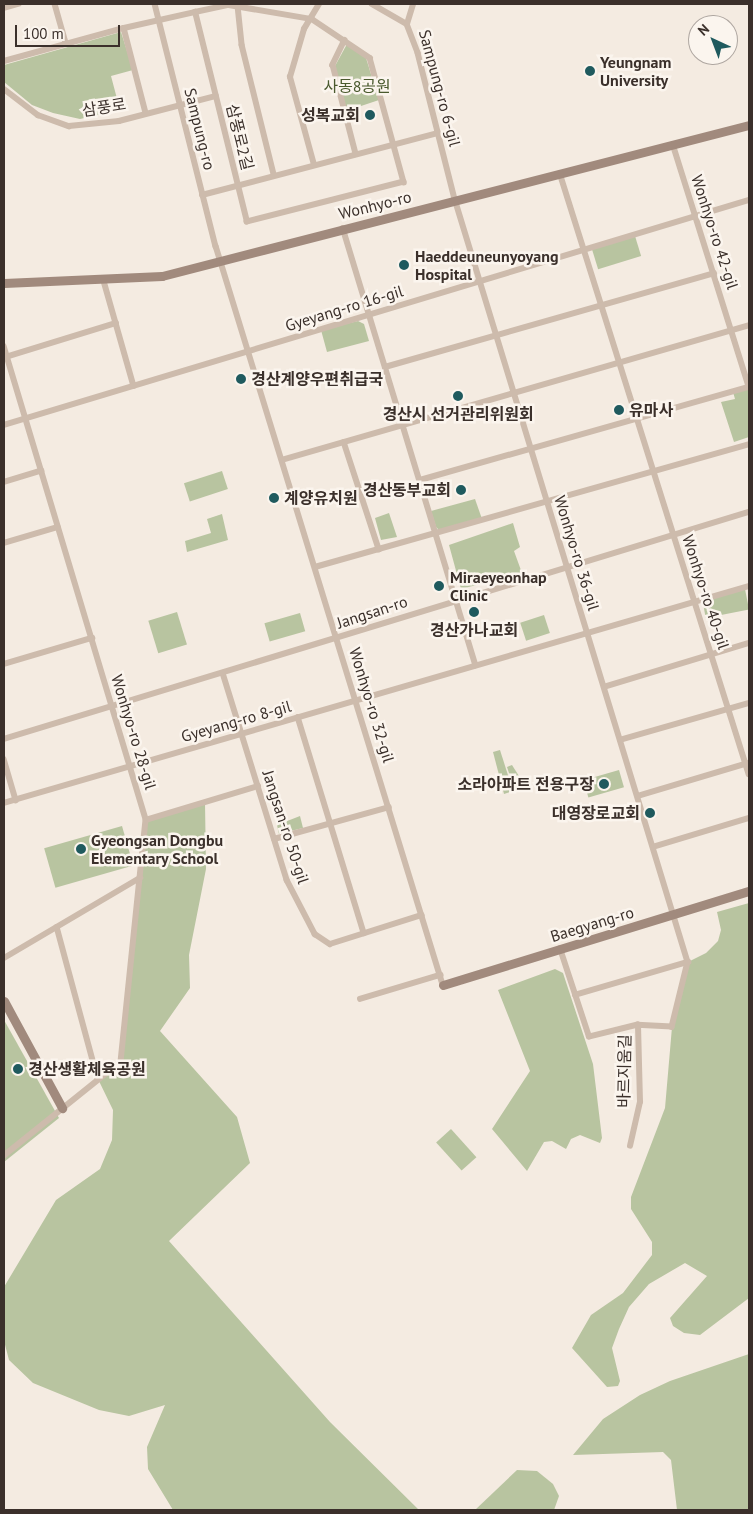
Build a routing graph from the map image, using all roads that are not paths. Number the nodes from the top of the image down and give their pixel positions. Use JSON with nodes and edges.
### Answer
{"nodes":[{"id":1,"x":18,"y":4,"type":"edge"},
{"id":2,"x":55,"y":4,"type":"edge"},
{"id":3,"x":156,"y":4,"type":"edge"},
{"id":4,"x":319,"y":4,"type":"edge"},
{"id":5,"x":372,"y":4,"type":"edge"},
{"id":6,"x":413,"y":4,"type":"edge"},
{"id":7,"x":238,"y":6,"type":"junction"},
{"id":8,"x":4,"y":8,"type":"edge"},
{"id":9,"x":195,"y":12,"type":"junction"},
{"id":10,"x":312,"y":19,"type":"junction"},
{"id":11,"x":160,"y":20,"type":"junction"},
{"id":12,"x":407,"y":24,"type":"junction"},
{"id":13,"x":124,"y":28,"type":"junction"},
{"id":14,"x":345,"y":40,"type":"junction"},
{"id":15,"x":66,"y":43,"type":"junction"},
{"id":16,"x":4,"y":61,"type":"edge"},
{"id":17,"x":4,"y":89,"type":"edge"},
{"id":18,"x":216,"y":96,"type":"junction"},
{"id":19,"x":180,"y":104,"type":"junction"},
{"id":20,"x":146,"y":113,"type":"junction"},
{"id":21,"x":749,"y":125,"type":"edge"},
{"id":22,"x":438,"y":133,"type":"junction"},
{"id":23,"x":393,"y":143,"type":"junction"},
{"id":24,"x":673,"y":144,"type":"junction"},
{"id":25,"x":356,"y":154,"type":"junction"},
{"id":26,"x":314,"y":165,"type":"junction"},
{"id":27,"x":560,"y":173,"type":"junction"},
{"id":28,"x":274,"y":174,"type":"junction"},
{"id":29,"x":238,"y":184,"type":"junction"},
{"id":30,"x":202,"y":194,"type":"junction"},
{"id":31,"x":454,"y":200,"type":"junction"},
{"id":32,"x":749,"y":200,"type":"edge"},
{"id":33,"x":696,"y":216,"type":"junction"},
{"id":34,"x":343,"y":228,"type":"junction"},
{"id":35,"x":584,"y":250,"type":"junction"},
{"id":36,"x":221,"y":261,"type":"junction"},
{"id":37,"x":714,"y":274,"type":"junction"},
{"id":38,"x":104,"y":281,"type":"junction"},
{"id":39,"x":480,"y":281,"type":"junction"},
{"id":40,"x":4,"y":283,"type":"edge"},
{"id":41,"x":602,"y":306,"type":"junction"},
{"id":42,"x":369,"y":315,"type":"junction"},
{"id":43,"x":116,"y":322,"type":"junction"},
{"id":44,"x":749,"y":325,"type":"edge"},
{"id":45,"x":732,"y":330,"type":"junction"},
{"id":46,"x":496,"y":336,"type":"junction"},
{"id":47,"x":4,"y":346,"type":"edge"},
{"id":48,"x":248,"y":351,"type":"junction"},
{"id":49,"x":5,"y":357,"type":"edge"},
{"id":50,"x":620,"y":362,"type":"junction"},
{"id":51,"x":386,"y":367,"type":"junction"},
{"id":52,"x":134,"y":386,"type":"junction"},
{"id":53,"x":749,"y":386,"type":"edge"},
{"id":54,"x":514,"y":393,"type":"junction"},
{"id":55,"x":637,"y":418,"type":"junction"},
{"id":56,"x":26,"y":419,"type":"junction"},
{"id":57,"x":4,"y":425,"type":"edge"},
{"id":58,"x":403,"y":425,"type":"junction"},
{"id":59,"x":344,"y":442,"type":"junction"},
{"id":60,"x":749,"y":444,"type":"edge"},
{"id":61,"x":530,"y":446,"type":"junction"},
{"id":62,"x":282,"y":460,"type":"junction"},
{"id":63,"x":41,"y":471,"type":"junction"},
{"id":64,"x":654,"y":471,"type":"junction"},
{"id":65,"x":420,"y":480,"type":"junction"},
{"id":66,"x":4,"y":482,"type":"edge"},
{"id":67,"x":547,"y":502,"type":"junction"},
{"id":68,"x":749,"y":512,"type":"edge"},
{"id":69,"x":58,"y":527,"type":"junction"},
{"id":70,"x":436,"y":533,"type":"junction"},
{"id":71,"x":673,"y":534,"type":"junction"},
{"id":72,"x":4,"y":543,"type":"edge"},
{"id":73,"x":379,"y":549,"type":"junction"},
{"id":74,"x":565,"y":566,"type":"junction"},
{"id":75,"x":315,"y":568,"type":"junction"},
{"id":76,"x":749,"y":586,"type":"edge"},
{"id":77,"x":456,"y":599,"type":"junction"},
{"id":78,"x":695,"y":602,"type":"junction"},
{"id":79,"x":588,"y":633,"type":"junction"},
{"id":80,"x":92,"y":638,"type":"junction"},
{"id":81,"x":336,"y":638,"type":"junction"},
{"id":82,"x":749,"y":643,"type":"edge"},
{"id":83,"x":712,"y":655,"type":"junction"},
{"id":84,"x":4,"y":664,"type":"edge"},
{"id":85,"x":476,"y":666,"type":"junction"},
{"id":86,"x":223,"y":673,"type":"junction"},
{"id":87,"x":604,"y":687,"type":"junction"},
{"id":88,"x":356,"y":701,"type":"junction"},
{"id":89,"x":749,"y":703,"type":"edge"},
{"id":90,"x":111,"y":706,"type":"junction"},
{"id":91,"x":729,"y":708,"type":"junction"},
{"id":92,"x":298,"y":718,"type":"junction"},
{"id":93,"x":242,"y":734,"type":"junction"},
{"id":94,"x":4,"y":739,"type":"edge"},
{"id":95,"x":620,"y":740,"type":"junction"},
{"id":96,"x":4,"y":760,"type":"edge"},
{"id":97,"x":748,"y":763,"type":"edge"},
{"id":98,"x":130,"y":766,"type":"junction"},
{"id":99,"x":749,"y":774,"type":"edge"},
{"id":100,"x":258,"y":786,"type":"junction"},
{"id":101,"x":638,"y":796,"type":"junction"},
{"id":102,"x":16,"y":800,"type":"junction"},
{"id":103,"x":4,"y":803,"type":"edge"},
{"id":104,"x":389,"y":807,"type":"junction"},
{"id":105,"x":749,"y":818,"type":"edge"},
{"id":106,"x":146,"y":820,"type":"junction"},
{"id":107,"x":331,"y":824,"type":"junction"},
{"id":108,"x":274,"y":839,"type":"junction"},
{"id":109,"x":653,"y":847,"type":"junction"},
{"id":110,"x":140,"y":878,"type":"junction"},
{"id":111,"x":749,"y":890,"type":"edge"},
{"id":112,"x":674,"y":914,"type":"junction"},
{"id":113,"x":422,"y":915,"type":"junction"},
{"id":114,"x":57,"y":927,"type":"junction"},
{"id":115,"x":364,"y":934,"type":"junction"},
{"id":116,"x":560,"y":949,"type":"junction"},
{"id":117,"x":4,"y":958,"type":"edge"},
{"id":118,"x":688,"y":962,"type":"junction"},
{"id":119,"x":440,"y":975,"type":"junction"},
{"id":120,"x":443,"y":985,"type":"joint"},
{"id":121,"x":575,"y":995,"type":"junction"},
{"id":122,"x":360,"y":999,"type":"dead end"},
{"id":123,"x":4,"y":1001,"type":"edge"},
{"id":124,"x":638,"y":1025,"type":"junction"},
{"id":125,"x":98,"y":1079,"type":"junction"},
{"id":126,"x":62,"y":1108,"type":"junction"},
{"id":127,"x":630,"y":1146,"type":"dead end"},
{"id":128,"x":4,"y":1156,"type":"edge"}],
"edges":[{"from":1,"to":8,"type":"street"},
{"from":2,"to":15,"type":"street"},
{"from":3,"to":11,"type":"street","name":"Sampung-ro"},
{"from":4,"to":10,"type":"street"},
{"from":5,"to":12,"type":"street","name":"Sampung-ro 6-gil"},
{"from":6,"to":12,"type":"street"},
{"from":7,"to":9,"type":"street"},
{"from":7,"to":10,"type":"street"},
{"from":7,"to":28,"type":"street","name":"삼풍로2길"},
{"from":9,"to":11,"type":"street"},
{"from":9,"to":18,"type":"street","name":"삼풍로2길"},
{"from":10,"to":14,"type":"street"},
{"from":10,"to":26,"type":"street"},
{"from":11,"to":13,"type":"street"},
{"from":11,"to":19,"type":"street","name":"Sampung-ro"},
{"from":12,"to":22,"type":"street","name":"Sampung-ro 6-gil"},
{"from":13,"to":15,"type":"street"},
{"from":13,"to":20,"type":"street"},
{"from":14,"to":23,"type":"street"},
{"from":14,"to":25,"type":"street"},
{"from":15,"to":16,"type":"street"},
{"from":17,"to":20,"type":"street","name":"삼풍로"},
{"from":18,"to":19,"type":"street","name":"삼풍로"},
{"from":18,"to":29,"type":"street","name":"삼풍로2길"},
{"from":19,"to":20,"type":"street","name":"삼풍로"},
{"from":19,"to":30,"type":"street","name":"Sampung-ro"},
{"from":21,"to":24,"type":"main road","name":"Wonhyo-ro"},
{"from":22,"to":23,"type":"street"},
{"from":22,"to":31,"type":"street","name":"Sampung-ro 6-gil"},
{"from":23,"to":25,"type":"street"},
{"from":23,"to":29,"type":"street","name":"삼풍로2길"},
{"from":24,"to":27,"type":"main road","name":"Wonhyo-ro"},
{"from":24,"to":33,"type":"street","name":"Wonhyo-ro 42-gil"},
{"from":25,"to":26,"type":"street"},
{"from":26,"to":28,"type":"street"},
{"from":27,"to":31,"type":"main road","name":"Wonhyo-ro"},
{"from":27,"to":35,"type":"street","name":"Wonhyo-ro 40-gil"},
{"from":28,"to":29,"type":"street"},
{"from":29,"to":30,"type":"street"},
{"from":30,"to":36,"type":"street","name":"Sampung-ro"},
{"from":31,"to":34,"type":"main road","name":"Wonhyo-ro"},
{"from":31,"to":39,"type":"street","name":"Wonhyo-ro 36-gil"},
{"from":32,"to":33,"type":"street","name":"Gyeyang-ro 16-gil"},
{"from":33,"to":35,"type":"street","name":"Gyeyang-ro 16-gil"},
{"from":33,"to":37,"type":"street","name":"Wonhyo-ro 42-gil"},
{"from":34,"to":36,"type":"main road","name":"Wonhyo-ro"},
{"from":34,"to":42,"type":"street"},
{"from":35,"to":39,"type":"street","name":"Gyeyang-ro 16-gil"},
{"from":35,"to":41,"type":"street","name":"Wonhyo-ro 40-gil"},
{"from":36,"to":38,"type":"main road","name":"Wonhyo-ro"},
{"from":36,"to":48,"type":"street","name":"Wonhyo-ro 32-gil"},
{"from":37,"to":41,"type":"street"},
{"from":37,"to":45,"type":"street","name":"Wonhyo-ro 42-gil"},
{"from":38,"to":40,"type":"main road","name":"Wonhyo-ro"},
{"from":38,"to":43,"type":"street"},
{"from":39,"to":42,"type":"street","name":"Gyeyang-ro 16-gil"},
{"from":39,"to":46,"type":"street","name":"Wonhyo-ro 36-gil"},
{"from":41,"to":46,"type":"street"},
{"from":41,"to":50,"type":"street","name":"Wonhyo-ro 40-gil"},
{"from":42,"to":48,"type":"street","name":"Gyeyang-ro 16-gil"},
{"from":42,"to":51,"type":"street"},
{"from":43,"to":49,"type":"street"},
{"from":43,"to":52,"type":"street"},
{"from":44,"to":45,"type":"street"},
{"from":45,"to":50,"type":"street"},
{"from":45,"to":53,"type":"street","name":"Wonhyo-ro 42-gil"},
{"from":46,"to":51,"type":"street"},
{"from":46,"to":54,"type":"street","name":"Wonhyo-ro 36-gil"},
{"from":47,"to":49,"type":"street","name":"Wonhyo-ro 28-gil"},
{"from":48,"to":52,"type":"street","name":"Gyeyang-ro 16-gil"},
{"from":48,"to":62,"type":"street","name":"Wonhyo-ro 32-gil"},
{"from":49,"to":56,"type":"street","name":"Wonhyo-ro 28-gil"},
{"from":50,"to":54,"type":"street"},
{"from":50,"to":55,"type":"street","name":"Wonhyo-ro 40-gil"},
{"from":51,"to":58,"type":"street"},
{"from":52,"to":56,"type":"street","name":"Gyeyang-ro 16-gil"},
{"from":53,"to":55,"type":"street"},
{"from":54,"to":58,"type":"street"},
{"from":54,"to":61,"type":"street","name":"Wonhyo-ro 36-gil"},
{"from":55,"to":61,"type":"street"},
{"from":55,"to":64,"type":"street","name":"Wonhyo-ro 40-gil"},
{"from":56,"to":57,"type":"street","name":"Gyeyang-ro 16-gil"},
{"from":56,"to":63,"type":"street","name":"Wonhyo-ro 28-gil"},
{"from":58,"to":59,"type":"street"},
{"from":58,"to":65,"type":"street"},
{"from":59,"to":62,"type":"street"},
{"from":59,"to":73,"type":"street"},
{"from":60,"to":64,"type":"street"},
{"from":61,"to":65,"type":"street"},
{"from":61,"to":67,"type":"street","name":"Wonhyo-ro 36-gil"},
{"from":62,"to":75,"type":"street","name":"Wonhyo-ro 32-gil"},
{"from":63,"to":66,"type":"street"},
{"from":63,"to":69,"type":"street","name":"Wonhyo-ro 28-gil"},
{"from":64,"to":67,"type":"street"},
{"from":64,"to":71,"type":"street","name":"Wonhyo-ro 40-gil"},
{"from":65,"to":70,"type":"street"},
{"from":67,"to":70,"type":"street"},
{"from":67,"to":74,"type":"street","name":"Wonhyo-ro 36-gil"},
{"from":68,"to":71,"type":"street","name":"Jangsan-ro"},
{"from":69,"to":72,"type":"street"},
{"from":69,"to":80,"type":"street","name":"Wonhyo-ro 28-gil"},
{"from":70,"to":73,"type":"street"},
{"from":70,"to":77,"type":"street"},
{"from":71,"to":74,"type":"street","name":"Jangsan-ro"},
{"from":71,"to":78,"type":"street","name":"Wonhyo-ro 40-gil"},
{"from":73,"to":75,"type":"street"},
{"from":74,"to":77,"type":"street","name":"Jangsan-ro"},
{"from":74,"to":79,"type":"street","name":"Wonhyo-ro 36-gil"},
{"from":75,"to":81,"type":"street","name":"Wonhyo-ro 32-gil"},
{"from":76,"to":78,"type":"street","name":"Gyeyang-ro 8-gil"},
{"from":77,"to":81,"type":"street","name":"Jangsan-ro"},
{"from":77,"to":85,"type":"street"},
{"from":78,"to":79,"type":"street","name":"Gyeyang-ro 8-gil"},
{"from":78,"to":83,"type":"street","name":"Wonhyo-ro 40-gil"},
{"from":79,"to":85,"type":"street","name":"Gyeyang-ro 8-gil"},
{"from":79,"to":87,"type":"street","name":"Wonhyo-ro 36-gil"},
{"from":80,"to":84,"type":"street"},
{"from":80,"to":90,"type":"street","name":"Wonhyo-ro 28-gil"},
{"from":81,"to":86,"type":"street","name":"Jangsan-ro"},
{"from":81,"to":88,"type":"street","name":"Wonhyo-ro 32-gil"},
{"from":82,"to":83,"type":"street"},
{"from":83,"to":87,"type":"street"},
{"from":83,"to":91,"type":"street","name":"Wonhyo-ro 40-gil"},
{"from":85,"to":88,"type":"street","name":"Gyeyang-ro 8-gil"},
{"from":86,"to":90,"type":"street","name":"Jangsan-ro"},
{"from":86,"to":93,"type":"street","name":"Jangsan-ro 50-gil"},
{"from":87,"to":95,"type":"street","name":"Wonhyo-ro 36-gil"},
{"from":88,"to":92,"type":"street","name":"Gyeyang-ro 8-gil"},
{"from":88,"to":104,"type":"street","name":"Wonhyo-ro 32-gil"},
{"from":89,"to":91,"type":"street"},
{"from":90,"to":94,"type":"street","name":"Jangsan-ro"},
{"from":90,"to":98,"type":"street","name":"Wonhyo-ro 28-gil"},
{"from":91,"to":95,"type":"street"},
{"from":91,"to":97,"type":"street","name":"Wonhyo-ro 40-gil"},
{"from":92,"to":93,"type":"street","name":"Gyeyang-ro 8-gil"},
{"from":92,"to":107,"type":"street"},
{"from":93,"to":98,"type":"street","name":"Gyeyang-ro 8-gil"},
{"from":93,"to":100,"type":"street","name":"Jangsan-ro 50-gil"},
{"from":95,"to":101,"type":"street","name":"Wonhyo-ro 36-gil"},
{"from":96,"to":102,"type":"street"},
{"from":97,"to":99,"type":"street","name":"Wonhyo-ro 40-gil"},
{"from":97,"to":101,"type":"street"},
{"from":98,"to":102,"type":"street","name":"Gyeyang-ro 8-gil"},
{"from":98,"to":106,"type":"street","name":"Wonhyo-ro 28-gil"},
{"from":100,"to":106,"type":"street"},
{"from":100,"to":108,"type":"street","name":"Jangsan-ro 50-gil"},
{"from":101,"to":109,"type":"street","name":"Wonhyo-ro 36-gil"},
{"from":102,"to":103,"type":"street","name":"Gyeyang-ro 8-gil"},
{"from":104,"to":107,"type":"street"},
{"from":104,"to":113,"type":"street","name":"Wonhyo-ro 32-gil"},
{"from":105,"to":109,"type":"street"},
{"from":106,"to":110,"type":"street","name":"Wonhyo-ro 28-gil"},
{"from":107,"to":108,"type":"street"},
{"from":107,"to":115,"type":"street"},
{"from":108,"to":115,"type":"street","name":"Jangsan-ro 50-gil"},
{"from":109,"to":112,"type":"street","name":"Wonhyo-ro 36-gil"},
{"from":110,"to":114,"type":"street"},
{"from":110,"to":125,"type":"street","name":"Wonhyo-ro 28-gil"},
{"from":111,"to":112,"type":"main road","name":"Baegyang-ro"},
{"from":112,"to":116,"type":"main road","name":"Baegyang-ro"},
{"from":112,"to":118,"type":"street","name":"Wonhyo-ro 36-gil"},
{"from":113,"to":115,"type":"street","name":"Jangsan-ro 50-gil"},
{"from":113,"to":119,"type":"street","name":"Wonhyo-ro 32-gil"},
{"from":114,"to":117,"type":"street"},
{"from":114,"to":125,"type":"street"},
{"from":116,"to":120,"type":"main road","name":"Baegyang-ro"},
{"from":116,"to":121,"type":"street"},
{"from":118,"to":121,"type":"street"},
{"from":118,"to":124,"type":"street"},
{"from":119,"to":120,"type":"street","name":"Wonhyo-ro 32-gil"},
{"from":119,"to":122,"type":"street"},
{"from":121,"to":124,"type":"street"},
{"from":123,"to":126,"type":"main road"},
{"from":124,"to":127,"type":"street","name":"바르지움길"},
{"from":125,"to":126,"type":"street","name":"Wonhyo-ro 28-gil"},
{"from":126,"to":128,"type":"street","name":"Wonhyo-ro 28-gil"}]}
